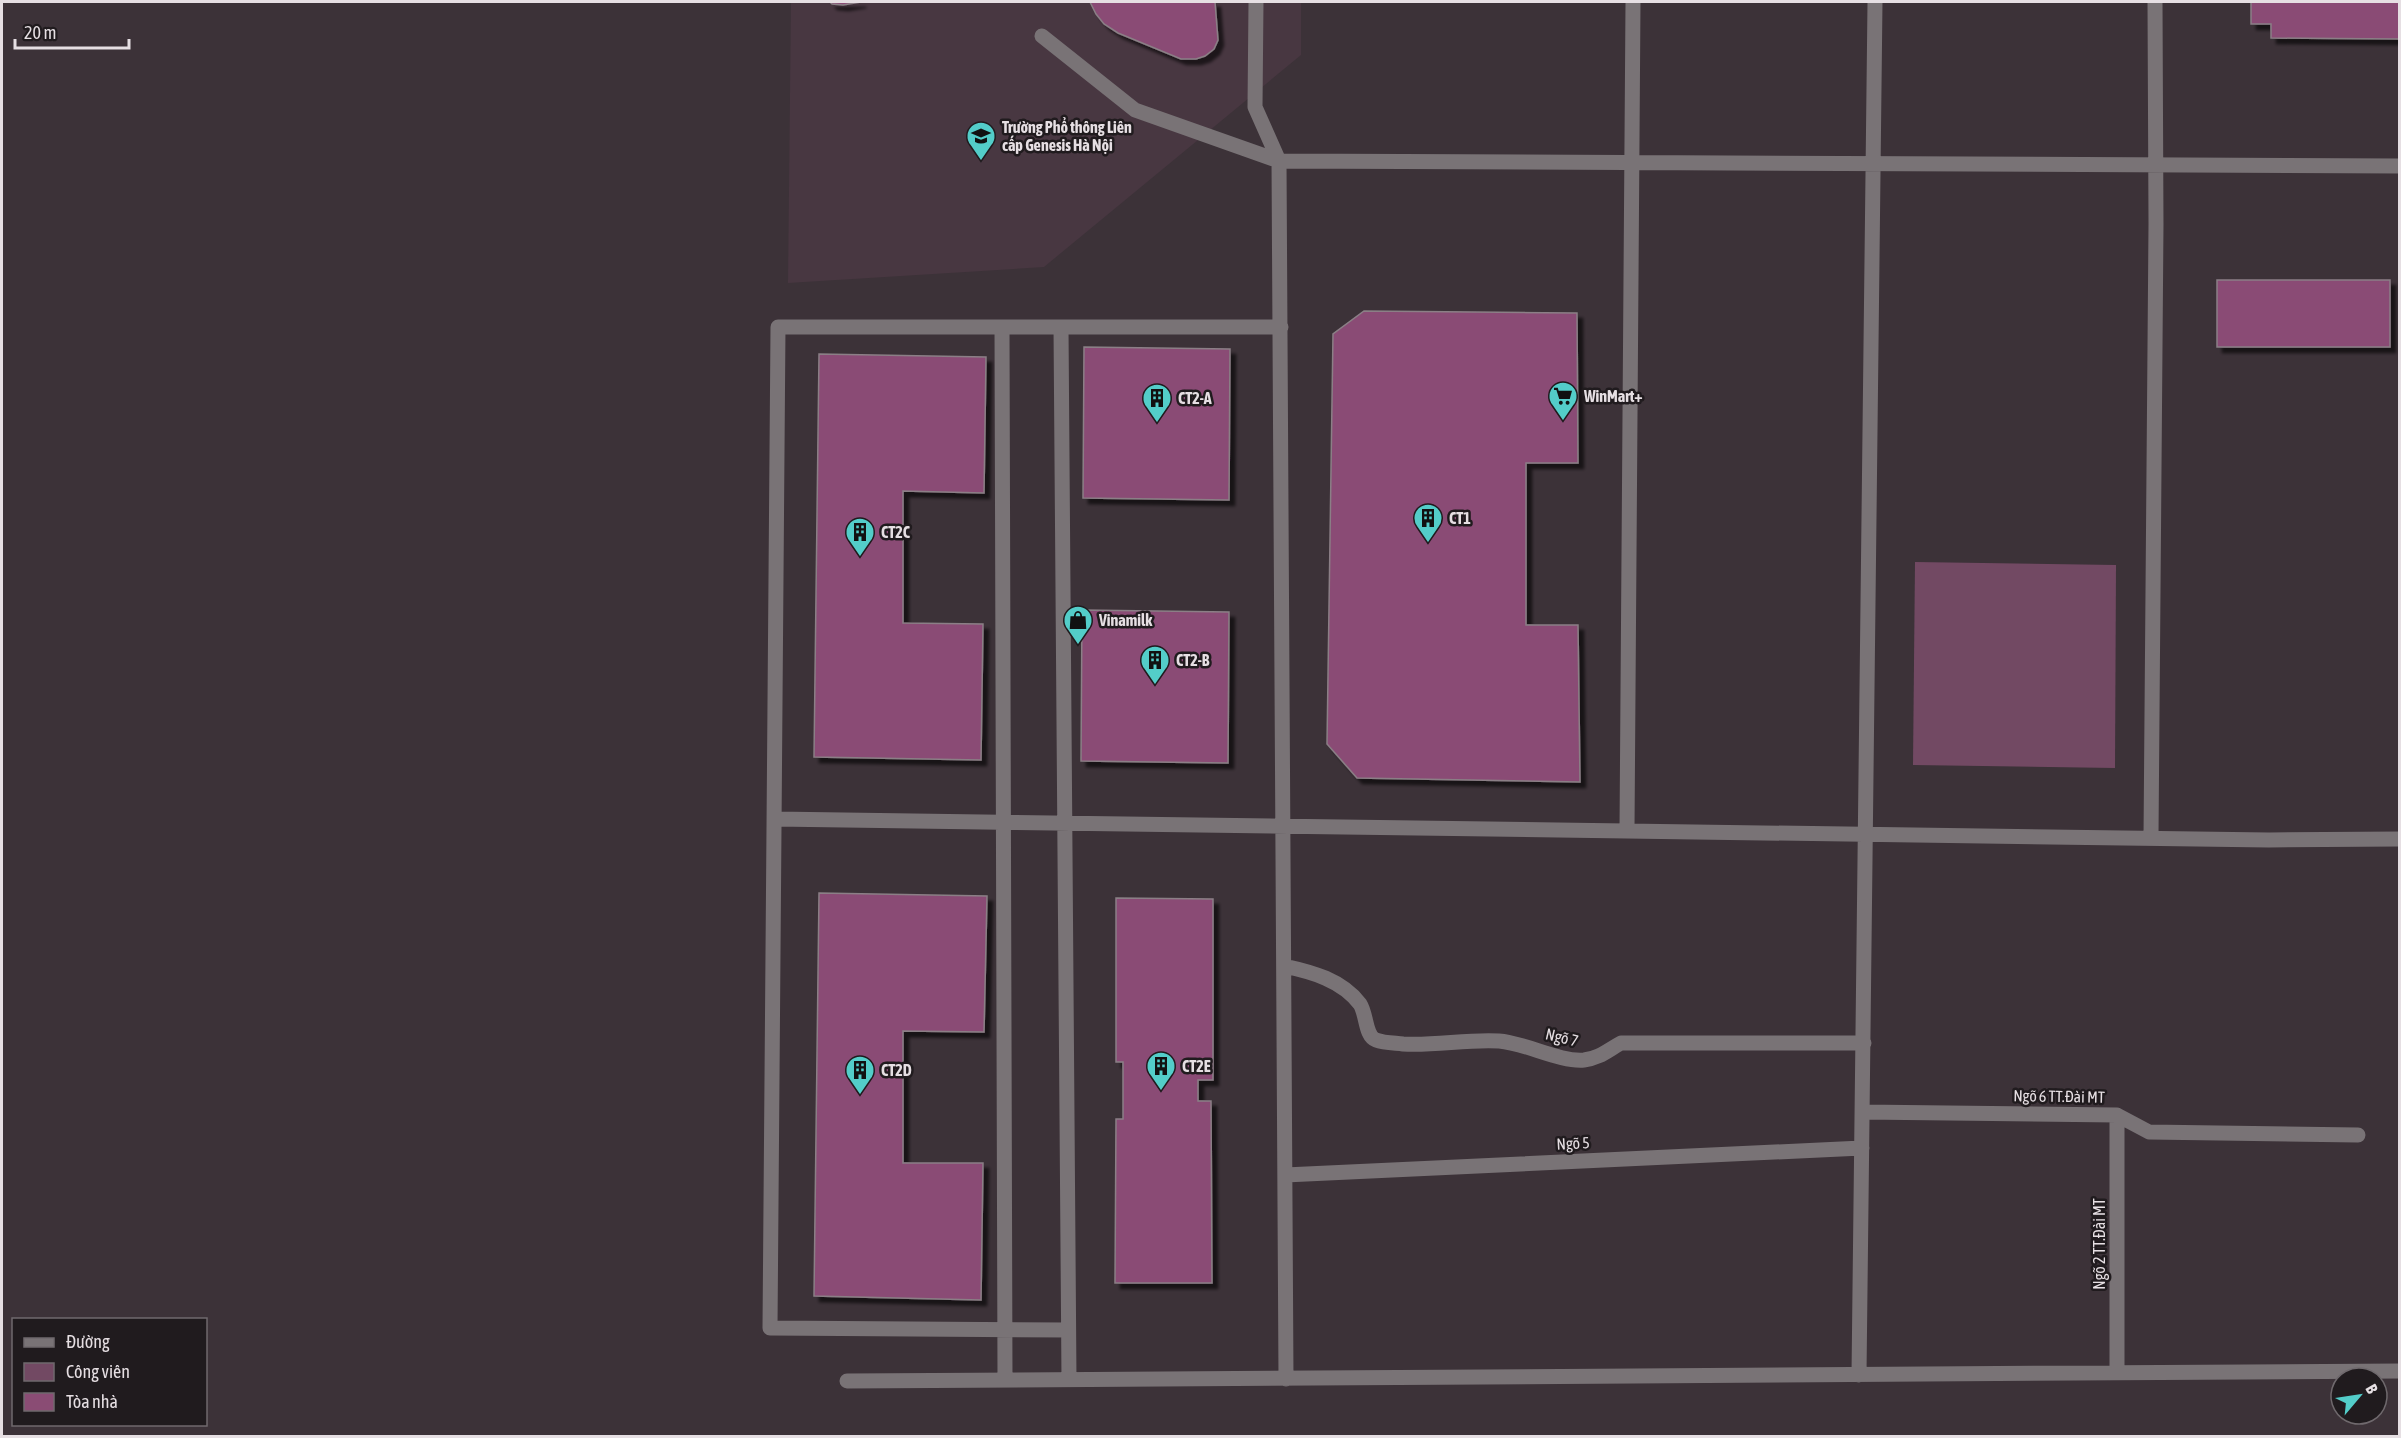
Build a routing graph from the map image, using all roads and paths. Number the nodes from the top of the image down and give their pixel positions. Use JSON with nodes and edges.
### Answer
{"nodes":[{"id":1,"x":1256,"y":2,"type":"edge"},
{"id":2,"x":1633,"y":2,"type":"edge"},
{"id":3,"x":1875,"y":2,"type":"edge"},
{"id":4,"x":2155,"y":2,"type":"edge"},
{"id":5,"x":1042,"y":36,"type":"dead end"},
{"id":6,"x":1279,"y":161,"type":"junction"},
{"id":7,"x":1633,"y":163,"type":"junction"},
{"id":8,"x":1874,"y":164,"type":"junction"},
{"id":9,"x":2156,"y":165,"type":"junction"},
{"id":10,"x":2400,"y":166,"type":"edge"},
{"id":11,"x":1002,"y":327,"type":"junction"},
{"id":12,"x":1061,"y":327,"type":"junction"},
{"id":13,"x":1281,"y":327,"type":"junction"},
{"id":14,"x":775,"y":819,"type":"junction"},
{"id":15,"x":1004,"y":822,"type":"junction"},
{"id":16,"x":1065,"y":822,"type":"junction"},
{"id":17,"x":1283,"y":825,"type":"junction"},
{"id":18,"x":1627,"y":830,"type":"junction"},
{"id":19,"x":1866,"y":834,"type":"junction"},
{"id":20,"x":2151,"y":837,"type":"junction"},
{"id":21,"x":2400,"y":839,"type":"edge"},
{"id":22,"x":1284,"y":966,"type":"junction"},
{"id":23,"x":1864,"y":1043,"type":"junction"},
{"id":24,"x":1863,"y":1112,"type":"junction"},
{"id":25,"x":2117,"y":1115,"type":"junction"},
{"id":26,"x":2358,"y":1134,"type":"dead end"},
{"id":27,"x":1862,"y":1148,"type":"junction"},
{"id":28,"x":1286,"y":1175,"type":"junction"},
{"id":29,"x":1005,"y":1329,"type":"junction"},
{"id":30,"x":1068,"y":1330,"type":"junction"},
{"id":31,"x":2400,"y":1371,"type":"edge"},
{"id":32,"x":2117,"y":1373,"type":"junction"},
{"id":33,"x":1859,"y":1375,"type":"junction"},
{"id":34,"x":1286,"y":1379,"type":"junction"},
{"id":35,"x":1005,"y":1380,"type":"junction"},
{"id":36,"x":1069,"y":1380,"type":"junction"},
{"id":37,"x":847,"y":1381,"type":"dead end"}],
"edges":[{"from":1,"to":6,"type":"street"},
{"from":2,"to":7,"type":"street"},
{"from":3,"to":8,"type":"street"},
{"from":4,"to":9,"type":"street"},
{"from":5,"to":6,"type":"street"},
{"from":6,"to":7,"type":"street"},
{"from":6,"to":13,"type":"street"},
{"from":7,"to":8,"type":"street"},
{"from":7,"to":18,"type":"street"},
{"from":8,"to":9,"type":"street"},
{"from":8,"to":19,"type":"street"},
{"from":9,"to":10,"type":"street"},
{"from":9,"to":20,"type":"street"},
{"from":11,"to":12,"type":"street"},
{"from":11,"to":14,"type":"street"},
{"from":11,"to":15,"type":"street"},
{"from":12,"to":13,"type":"street"},
{"from":12,"to":16,"type":"street"},
{"from":13,"to":17,"type":"street"},
{"from":14,"to":15,"type":"street"},
{"from":14,"to":29,"type":"street"},
{"from":15,"to":16,"type":"street"},
{"from":15,"to":29,"type":"street"},
{"from":16,"to":17,"type":"street"},
{"from":16,"to":30,"type":"street"},
{"from":17,"to":18,"type":"street"},
{"from":17,"to":22,"type":"street"},
{"from":18,"to":19,"type":"street"},
{"from":19,"to":20,"type":"street"},
{"from":19,"to":23,"type":"street"},
{"from":20,"to":21,"type":"street"},
{"from":22,"to":23,"type":"street","name":"Ngõ 7"},
{"from":22,"to":28,"type":"street"},
{"from":23,"to":24,"type":"street"},
{"from":24,"to":25,"type":"street","name":"Ngõ 6 TT.Đài MT"},
{"from":24,"to":27,"type":"street"},
{"from":25,"to":26,"type":"street","name":"Ngõ 6 TT.Đài MT"},
{"from":25,"to":32,"type":"street","name":"Ngõ 2 TT.Đài MT"},
{"from":27,"to":28,"type":"street","name":"Ngõ 5"},
{"from":27,"to":33,"type":"street"},
{"from":28,"to":34,"type":"street"},
{"from":29,"to":30,"type":"street"},
{"from":29,"to":35,"type":"street"},
{"from":30,"to":36,"type":"street"},
{"from":31,"to":32,"type":"street"},
{"from":32,"to":33,"type":"street"},
{"from":33,"to":34,"type":"street"},
{"from":34,"to":36,"type":"street"},
{"from":35,"to":36,"type":"street"},
{"from":35,"to":37,"type":"street"}]}
